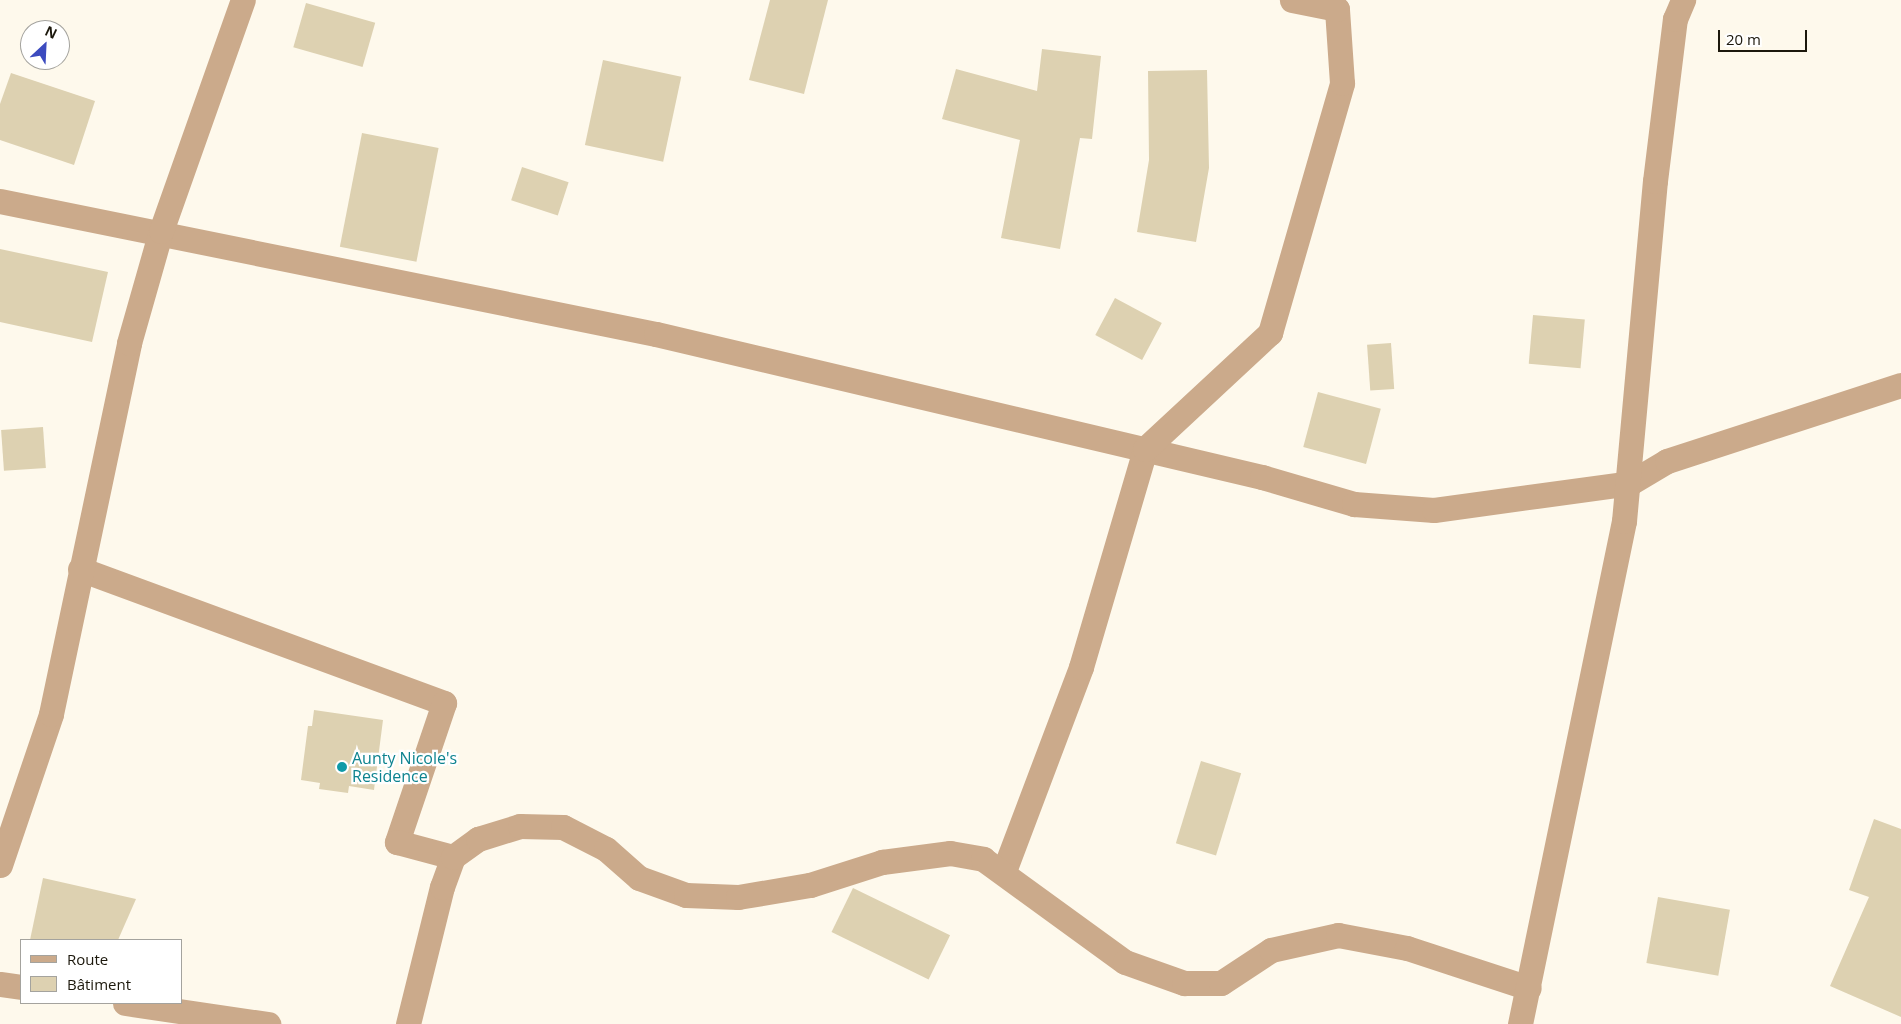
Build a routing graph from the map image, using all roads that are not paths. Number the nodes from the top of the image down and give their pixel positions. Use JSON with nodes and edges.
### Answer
{"nodes":[{"id":1,"x":243,"y":0,"type":"edge"},
{"id":2,"x":1292,"y":0,"type":"edge"},
{"id":3,"x":1683,"y":0,"type":"edge"},
{"id":4,"x":0,"y":201,"type":"edge"},
{"id":5,"x":161,"y":231,"type":"junction"},
{"id":6,"x":1901,"y":385,"type":"edge"},
{"id":7,"x":1145,"y":449,"type":"junction"},
{"id":8,"x":1630,"y":483,"type":"junction"},
{"id":9,"x":80,"y":569,"type":"junction"},
{"id":10,"x":453,"y":857,"type":"junction"},
{"id":11,"x":0,"y":865,"type":"edge"},
{"id":12,"x":1004,"y":871,"type":"junction"},
{"id":13,"x":0,"y":984,"type":"edge"},
{"id":14,"x":20,"y":987,"type":"edge"},
{"id":15,"x":1529,"y":988,"type":"junction"},
{"id":16,"x":132,"y":1004,"type":"edge"},
{"id":17,"x":268,"y":1024,"type":"edge"},
{"id":18,"x":408,"y":1024,"type":"edge"},
{"id":19,"x":1520,"y":1024,"type":"edge"}],
"edges":[{"from":1,"to":5,"type":"street"},
{"from":2,"to":7,"type":"street"},
{"from":3,"to":8,"type":"street"},
{"from":4,"to":5,"type":"street"},
{"from":5,"to":7,"type":"street"},
{"from":5,"to":9,"type":"street"},
{"from":6,"to":8,"type":"street"},
{"from":7,"to":8,"type":"street"},
{"from":7,"to":12,"type":"street"},
{"from":8,"to":15,"type":"street"},
{"from":9,"to":10,"type":"street"},
{"from":9,"to":11,"type":"street"},
{"from":10,"to":12,"type":"street"},
{"from":10,"to":18,"type":"street"},
{"from":12,"to":15,"type":"street"},
{"from":13,"to":14,"type":"street"},
{"from":15,"to":19,"type":"street"},
{"from":16,"to":17,"type":"street"}]}
